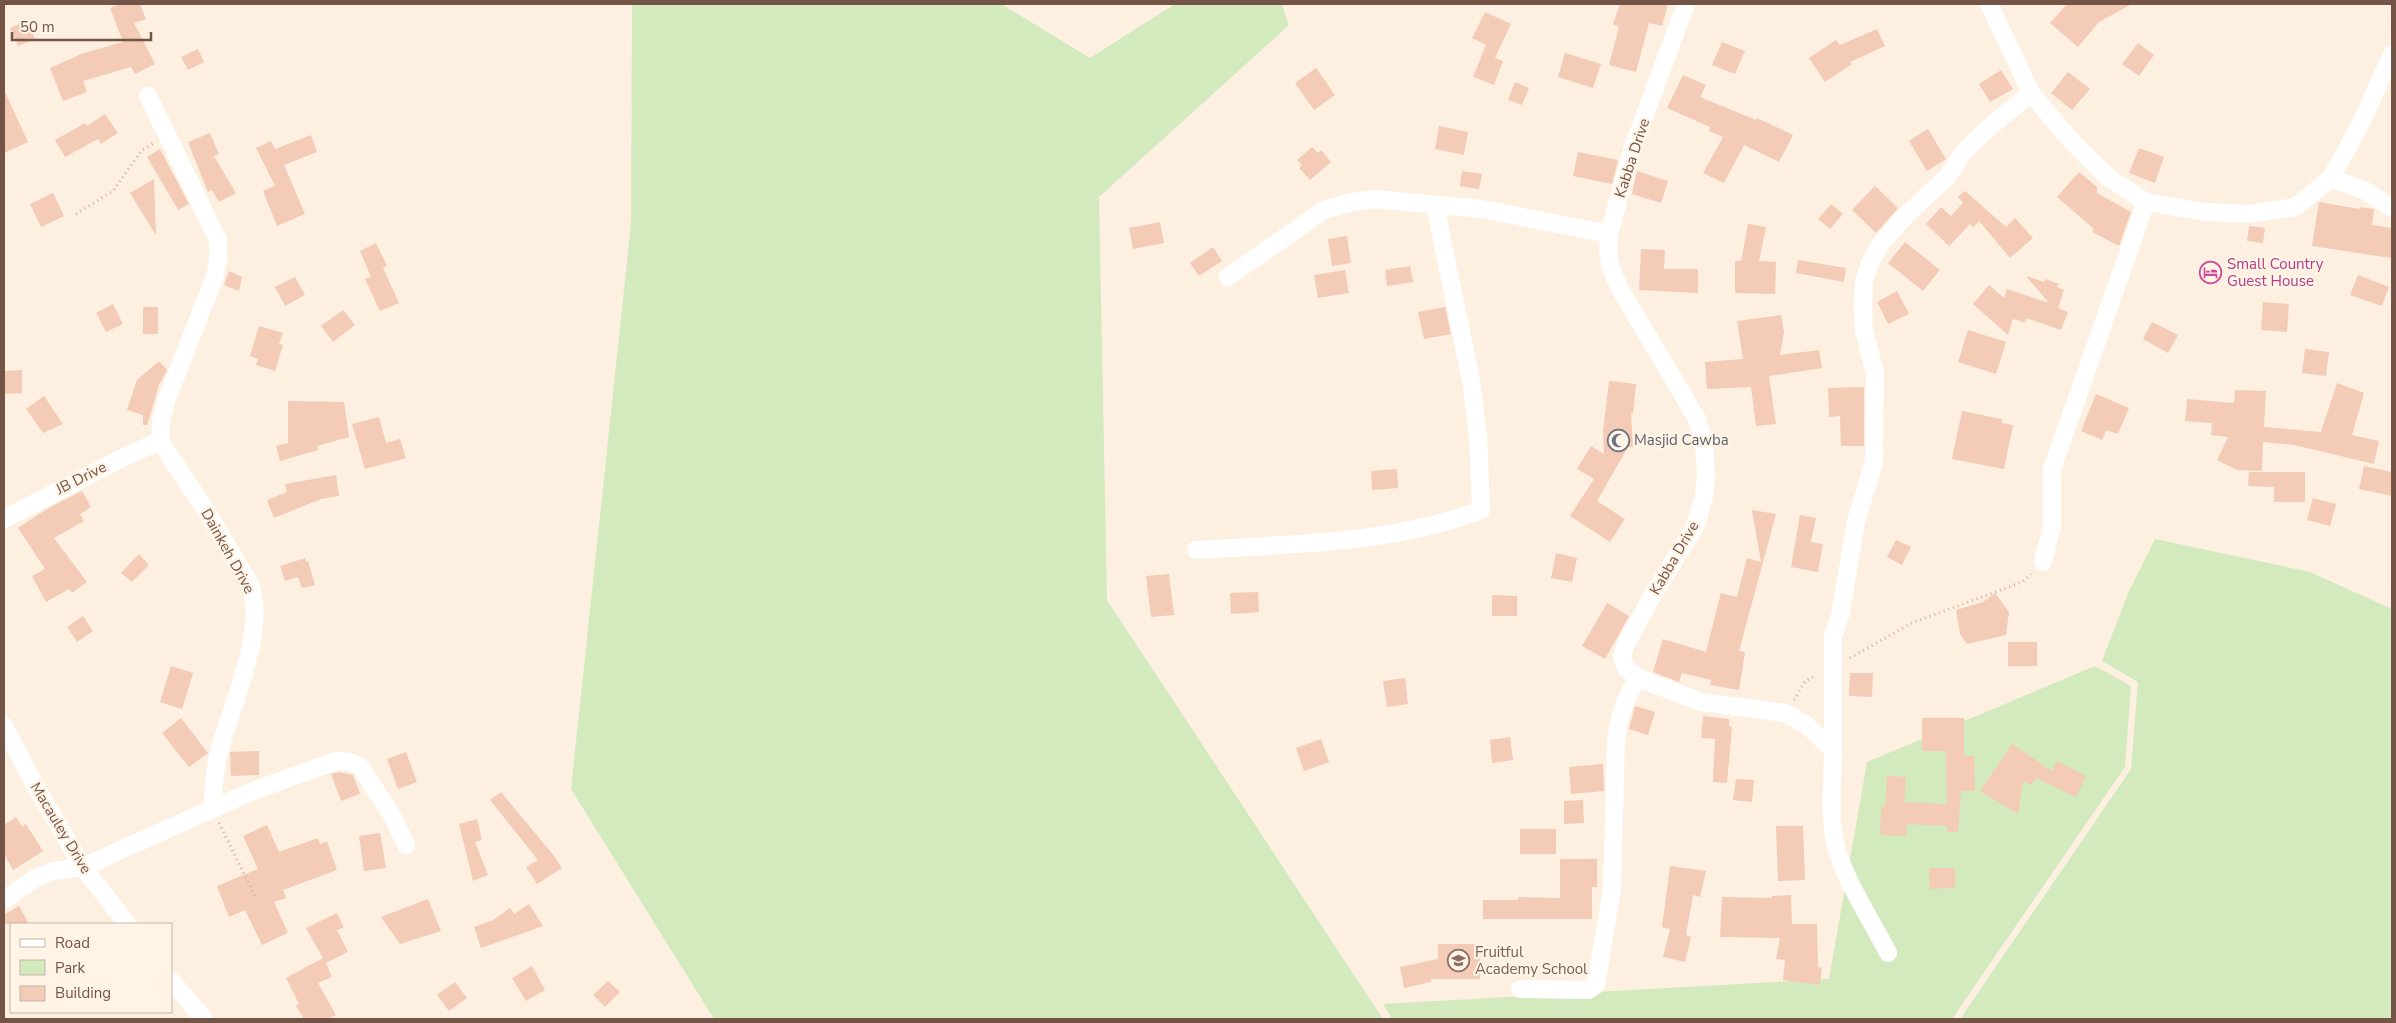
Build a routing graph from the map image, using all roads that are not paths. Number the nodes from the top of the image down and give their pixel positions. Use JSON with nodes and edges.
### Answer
{"nodes":[{"id":1,"x":1686,"y":4,"type":"edge"},
{"id":2,"x":1989,"y":4,"type":"edge"},
{"id":3,"x":2392,"y":54,"type":"edge"},
{"id":4,"x":2031,"y":93,"type":"junction"},
{"id":5,"x":148,"y":96,"type":"dead end"},
{"id":6,"x":2331,"y":178,"type":"junction"},
{"id":7,"x":2146,"y":202,"type":"junction"},
{"id":8,"x":1435,"y":205,"type":"junction"},
{"id":9,"x":2392,"y":208,"type":"edge"},
{"id":10,"x":1609,"y":234,"type":"junction"},
{"id":11,"x":1228,"y":277,"type":"dead end"},
{"id":12,"x":160,"y":441,"type":"junction"},
{"id":13,"x":4,"y":518,"type":"edge"},
{"id":14,"x":1196,"y":550,"type":"dead end"},
{"id":15,"x":2043,"y":562,"type":"road end"},
{"id":16,"x":1638,"y":678,"type":"junction"},
{"id":17,"x":4,"y":726,"type":"edge"},
{"id":18,"x":1834,"y":750,"type":"junction"},
{"id":19,"x":212,"y":809,"type":"junction"},
{"id":20,"x":406,"y":845,"type":"dead end"},
{"id":21,"x":83,"y":867,"type":"junction"},
{"id":22,"x":4,"y":900,"type":"edge"},
{"id":23,"x":126,"y":923,"type":"edge"},
{"id":24,"x":1888,"y":953,"type":"dead end"},
{"id":25,"x":172,"y":981,"type":"edge"},
{"id":26,"x":1520,"y":989,"type":"dead end"},
{"id":27,"x":204,"y":1019,"type":"edge"}],
"edges":[{"from":1,"to":10,"type":"street","name":"Kabba Drive"},
{"from":2,"to":4,"type":"street"},
{"from":3,"to":6,"type":"street"},
{"from":4,"to":7,"type":"street"},
{"from":4,"to":18,"type":"street"},
{"from":5,"to":12,"type":"street"},
{"from":6,"to":7,"type":"street"},
{"from":6,"to":9,"type":"street"},
{"from":7,"to":15,"type":"street"},
{"from":8,"to":10,"type":"street"},
{"from":8,"to":11,"type":"street"},
{"from":8,"to":14,"type":"street"},
{"from":10,"to":16,"type":"street","name":"Kabba Drive"},
{"from":12,"to":13,"type":"street","name":"JB Drive"},
{"from":12,"to":19,"type":"street","name":"Dainkeh Drive"},
{"from":16,"to":18,"type":"street"},
{"from":16,"to":26,"type":"street"},
{"from":17,"to":21,"type":"street","name":"Macauley Drive"},
{"from":18,"to":24,"type":"street"},
{"from":19,"to":20,"type":"street"},
{"from":19,"to":21,"type":"street"},
{"from":21,"to":22,"type":"street"},
{"from":21,"to":23,"type":"street","name":"Macauley Drive"},
{"from":25,"to":27,"type":"street"}]}
